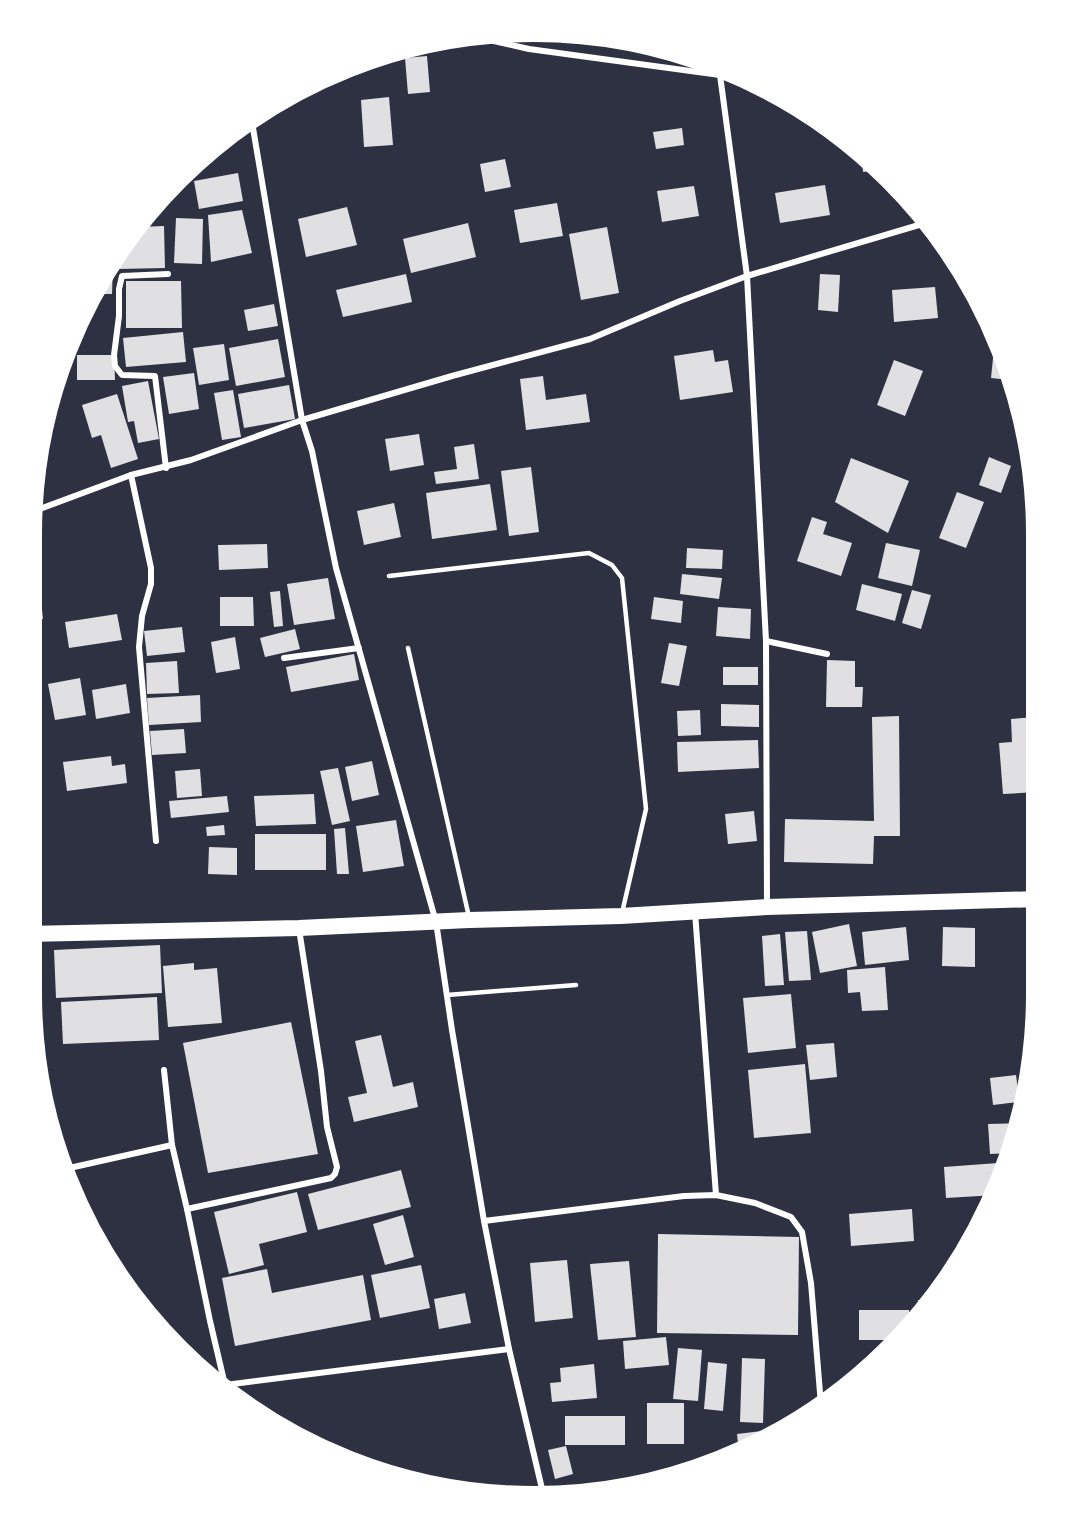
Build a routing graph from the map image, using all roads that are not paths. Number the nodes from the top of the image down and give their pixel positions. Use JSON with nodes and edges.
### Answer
{"nodes":[{"id":1,"x":490,"y":40,"type":"edge"},
{"id":2,"x":720,"y":75,"type":"joint"},
{"id":3,"x":253,"y":125,"type":"edge"},
{"id":4,"x":921,"y":224,"type":"edge"},
{"id":5,"x":168,"y":274,"type":"dead end"},
{"id":6,"x":747,"y":276,"type":"junction"},
{"id":7,"x":302,"y":420,"type":"junction"},
{"id":8,"x":166,"y":468,"type":"junction"},
{"id":9,"x":131,"y":475,"type":"junction"},
{"id":10,"x":39,"y":509,"type":"edge"},
{"id":11,"x":389,"y":576,"type":"dead end"},
{"id":12,"x":766,"y":641,"type":"junction"},
{"id":13,"x":358,"y":648,"type":"junction"},
{"id":14,"x":408,"y":648,"type":"dead end"},
{"id":15,"x":827,"y":654,"type":"dead end"},
{"id":16,"x":284,"y":658,"type":"dead end"},
{"id":17,"x":156,"y":841,"type":"dead end"},
{"id":18,"x":1030,"y":899,"type":"edge"},
{"id":19,"x":767,"y":907,"type":"junction"},
{"id":20,"x":695,"y":912,"type":"junction"},
{"id":21,"x":621,"y":916,"type":"junction"},
{"id":22,"x":469,"y":920,"type":"junction"},
{"id":23,"x":436,"y":922,"type":"junction"},
{"id":24,"x":299,"y":928,"type":"junction"},
{"id":25,"x":38,"y":934,"type":"edge"},
{"id":26,"x":576,"y":985,"type":"dead end"},
{"id":27,"x":447,"y":995,"type":"junction"},
{"id":28,"x":164,"y":1070,"type":"dead end"},
{"id":29,"x":172,"y":1145,"type":"junction"},
{"id":30,"x":69,"y":1168,"type":"edge"},
{"id":31,"x":716,"y":1195,"type":"junction"},
{"id":32,"x":187,"y":1209,"type":"junction"},
{"id":33,"x":484,"y":1221,"type":"junction"},
{"id":34,"x":508,"y":1348,"type":"junction"},
{"id":35,"x":220,"y":1378,"type":"edge"},
{"id":36,"x":230,"y":1385,"type":"edge"},
{"id":37,"x":821,"y":1397,"type":"edge"},
{"id":38,"x":542,"y":1489,"type":"edge"}],
"edges":[{"from":1,"to":2,"type":"street"},
{"from":2,"to":6,"type":"street"},
{"from":3,"to":7,"type":"street"},
{"from":4,"to":6,"type":"street"},
{"from":5,"to":8,"type":"street"},
{"from":6,"to":7,"type":"street"},
{"from":6,"to":12,"type":"street"},
{"from":7,"to":8,"type":"street"},
{"from":7,"to":13,"type":"street"},
{"from":8,"to":9,"type":"street"},
{"from":9,"to":10,"type":"street"},
{"from":9,"to":17,"type":"street"},
{"from":11,"to":21,"type":"lane"},
{"from":12,"to":15,"type":"street"},
{"from":12,"to":19,"type":"street"},
{"from":13,"to":16,"type":"street"},
{"from":13,"to":23,"type":"street"},
{"from":14,"to":22,"type":"lane"},
{"from":18,"to":19,"type":"highway"},
{"from":19,"to":20,"type":"highway"},
{"from":20,"to":21,"type":"highway"},
{"from":20,"to":31,"type":"street"},
{"from":21,"to":22,"type":"highway"},
{"from":22,"to":23,"type":"highway"},
{"from":23,"to":24,"type":"highway"},
{"from":23,"to":27,"type":"street"},
{"from":24,"to":25,"type":"highway"},
{"from":24,"to":32,"type":"street"},
{"from":26,"to":27,"type":"lane"},
{"from":27,"to":33,"type":"street"},
{"from":28,"to":29,"type":"street"},
{"from":29,"to":30,"type":"street"},
{"from":29,"to":32,"type":"street"},
{"from":31,"to":33,"type":"street"},
{"from":31,"to":37,"type":"street"},
{"from":32,"to":35,"type":"street"},
{"from":33,"to":34,"type":"street"},
{"from":34,"to":36,"type":"street"},
{"from":34,"to":38,"type":"street"}]}
